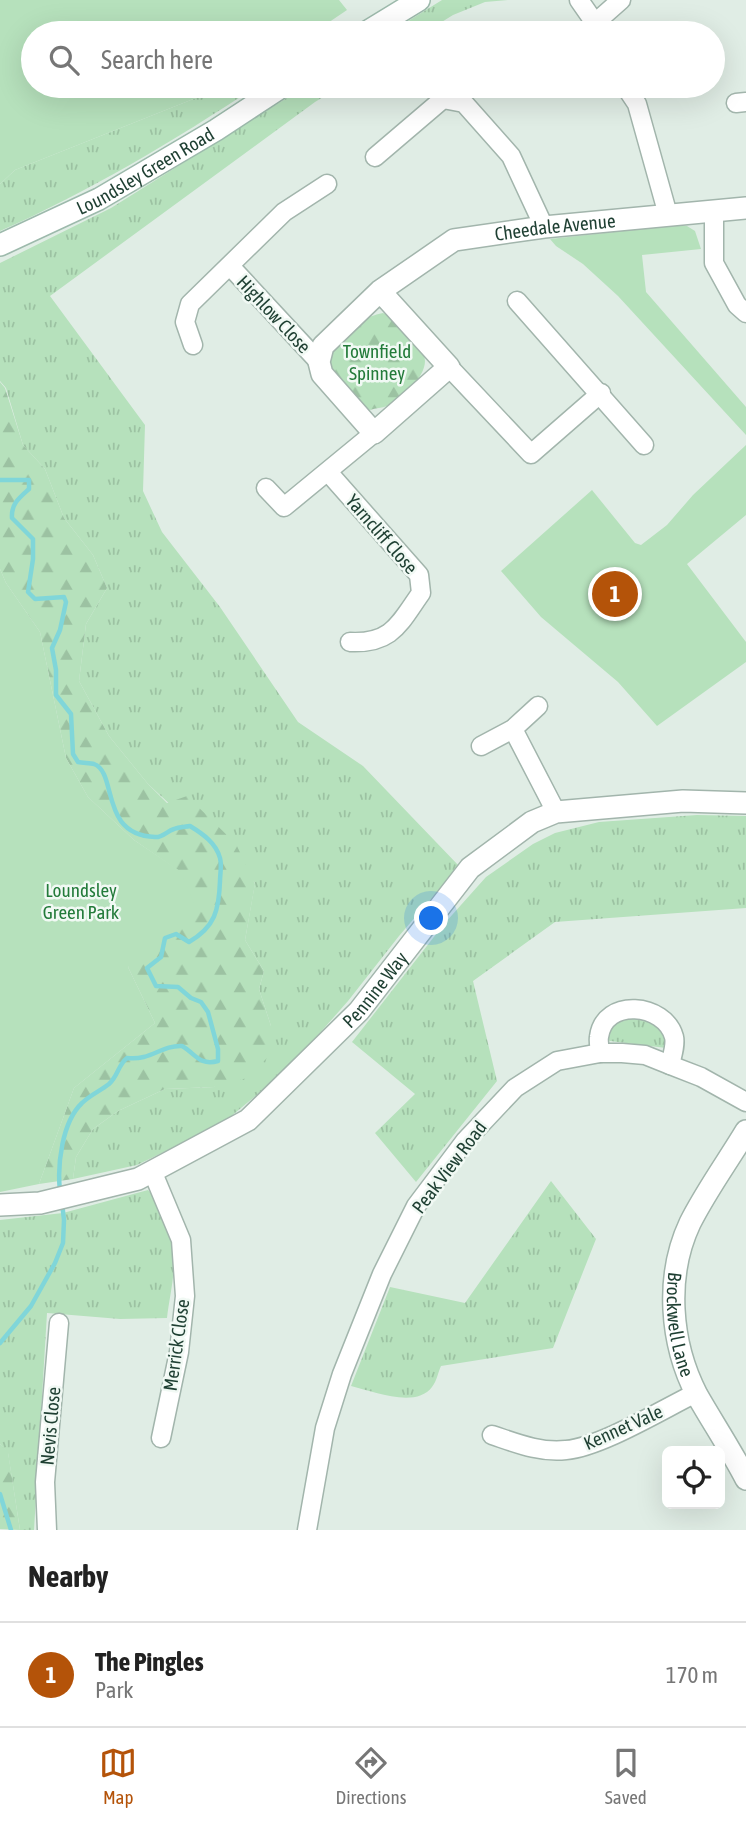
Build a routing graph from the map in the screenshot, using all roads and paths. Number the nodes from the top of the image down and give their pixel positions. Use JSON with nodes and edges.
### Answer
{"nodes":[{"id":1,"x":419,"y":0,"type":"edge"},
{"id":2,"x":579,"y":0,"type":"edge"},
{"id":3,"x":621,"y":0,"type":"edge"},
{"id":4,"x":385,"y":21,"type":"edge"},
{"id":5,"x":592,"y":21,"type":"edge"},
{"id":6,"x":603,"y":21,"type":"edge"},
{"id":7,"x":265,"y":98,"type":"edge"},
{"id":8,"x":633,"y":98,"type":"edge"},
{"id":9,"x":375,"y":157,"type":"dead end"},
{"id":10,"x":327,"y":184,"type":"dead end"},
{"id":11,"x":746,"y":208,"type":"edge"},
{"id":12,"x":714,"y":212,"type":"junction"},
{"id":13,"x":668,"y":215,"type":"junction"},
{"id":14,"x":544,"y":227,"type":"junction"},
{"id":15,"x":0,"y":245,"type":"edge"},
{"id":16,"x":230,"y":265,"type":"junction"},
{"id":17,"x":380,"y":291,"type":"junction"},
{"id":18,"x":517,"y":301,"type":"dead end"},
{"id":19,"x":746,"y":313,"type":"edge"},
{"id":20,"x":193,"y":345,"type":"dead end"},
{"id":21,"x":319,"y":362,"type":"junction"},
{"id":22,"x":449,"y":367,"type":"junction"},
{"id":23,"x":601,"y":393,"type":"junction"},
{"id":24,"x":374,"y":433,"type":"junction"},
{"id":25,"x":645,"y":445,"type":"dead end"},
{"id":26,"x":328,"y":472,"type":"junction"},
{"id":27,"x":266,"y":488,"type":"dead end"},
{"id":28,"x":350,"y":642,"type":"dead end"},
{"id":29,"x":538,"y":706,"type":"dead end"},
{"id":30,"x":513,"y":729,"type":"junction"},
{"id":31,"x":481,"y":746,"type":"dead end"},
{"id":32,"x":746,"y":803,"type":"edge"},
{"id":33,"x":556,"y":813,"type":"junction"},
{"id":34,"x":600,"y":1053,"type":"junction"},
{"id":35,"x":670,"y":1065,"type":"junction"},
{"id":36,"x":746,"y":1102,"type":"edge"},
{"id":37,"x":746,"y":1131,"type":"edge"},
{"id":38,"x":153,"y":1173,"type":"junction"},
{"id":39,"x":0,"y":1205,"type":"edge"},
{"id":40,"x":59,"y":1323,"type":"dead end"},
{"id":41,"x":696,"y":1393,"type":"junction"},
{"id":42,"x":503,"y":1433,"type":"dead end"},
{"id":43,"x":161,"y":1438,"type":"dead end"},
{"id":44,"x":746,"y":1479,"type":"edge"},
{"id":45,"x":47,"y":1530,"type":"edge"},
{"id":46,"x":307,"y":1530,"type":"edge"}],
"edges":[{"from":1,"to":4,"type":"street"},
{"from":2,"to":5,"type":"street"},
{"from":3,"to":6,"type":"street"},
{"from":7,"to":15,"type":"street","name":"Loundsley Green Road"},
{"from":8,"to":13,"type":"street"},
{"from":9,"to":14,"type":"street"},
{"from":10,"to":16,"type":"street","name":"Highlow Close"},
{"from":11,"to":12,"type":"street","name":"Cheedale Avenue"},
{"from":12,"to":13,"type":"street","name":"Cheedale Avenue"},
{"from":12,"to":19,"type":"street"},
{"from":13,"to":14,"type":"street","name":"Cheedale Avenue"},
{"from":14,"to":17,"type":"street","name":"Cheedale Avenue"},
{"from":16,"to":20,"type":"street","name":"Highlow Close"},
{"from":16,"to":21,"type":"street","name":"Highlow Close"},
{"from":17,"to":21,"type":"street","name":"Cheedale Avenue"},
{"from":17,"to":22,"type":"street"},
{"from":18,"to":23,"type":"street"},
{"from":21,"to":24,"type":"street"},
{"from":22,"to":23,"type":"street"},
{"from":22,"to":24,"type":"street"},
{"from":23,"to":25,"type":"street"},
{"from":24,"to":26,"type":"street"},
{"from":26,"to":27,"type":"street"},
{"from":26,"to":28,"type":"street","name":"Yarncliff Close"},
{"from":29,"to":30,"type":"street"},
{"from":30,"to":31,"type":"street"},
{"from":30,"to":33,"type":"street"},
{"from":32,"to":33,"type":"street","name":"Pennine Way"},
{"from":33,"to":38,"type":"street","name":"Pennine Way"},
{"from":34,"to":35,"type":"street","name":"Peak View Road"},
{"from":34,"to":35,"type":"street"},
{"from":34,"to":46,"type":"street","name":"Peak View Road"},
{"from":35,"to":36,"type":"street","name":"Peak View Road"},
{"from":37,"to":41,"type":"street","name":"Brockwell Lane"},
{"from":38,"to":39,"type":"street","name":"Pennine Way"},
{"from":38,"to":43,"type":"street","name":"Merrick Close"},
{"from":40,"to":45,"type":"street","name":"Nevis Close"},
{"from":41,"to":42,"type":"street","name":"Kennet Vale"},
{"from":41,"to":44,"type":"street","name":"Brockwell Lane"}]}
